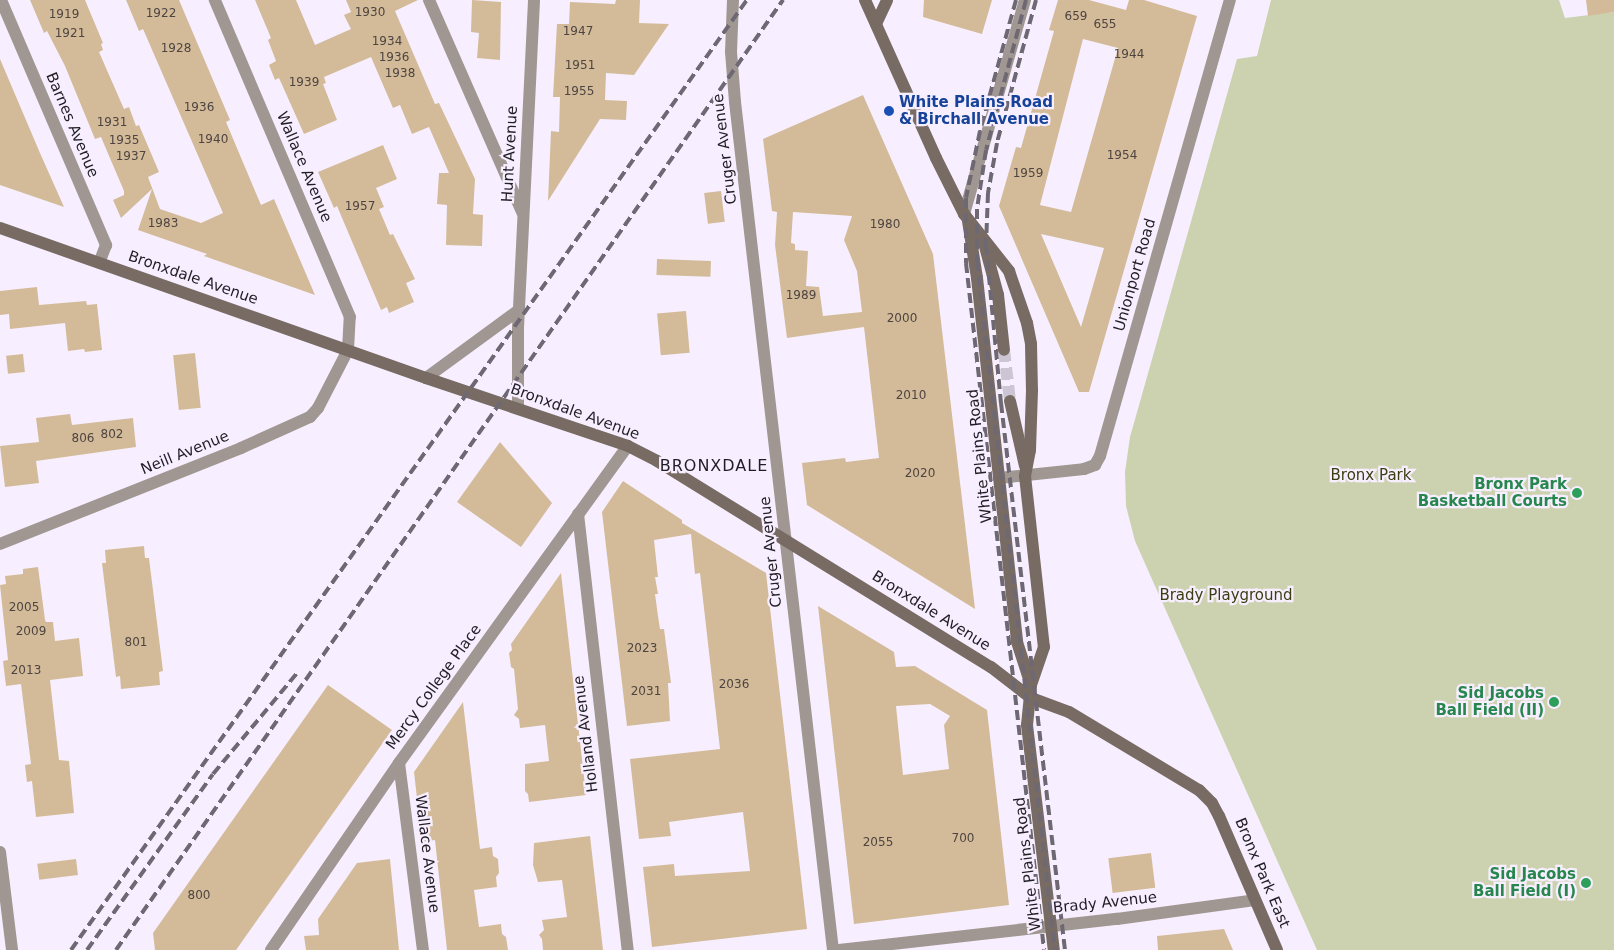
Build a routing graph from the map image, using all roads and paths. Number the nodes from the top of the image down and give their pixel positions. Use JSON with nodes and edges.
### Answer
{"nodes":[{"id":1,"x":1,"y":0,"type":"edge"},
{"id":2,"x":215,"y":0,"type":"edge"},
{"id":3,"x":430,"y":0,"type":"edge"},
{"id":4,"x":534,"y":0,"type":"edge"},
{"id":5,"x":733,"y":0,"type":"edge"},
{"id":6,"x":865,"y":0,"type":"edge"},
{"id":7,"x":887,"y":0,"type":"edge"},
{"id":8,"x":1025,"y":0,"type":"edge"},
{"id":9,"x":1230,"y":0,"type":"edge"},
{"id":10,"x":876,"y":24,"type":"junction"},
{"id":11,"x":523,"y":215,"type":"junction"},
{"id":12,"x":966,"y":218,"type":"junction"},
{"id":13,"x":0,"y":228,"type":"edge"},
{"id":14,"x":982,"y":235,"type":"junction"},
{"id":15,"x":99,"y":263,"type":"junction"},
{"id":16,"x":519,"y":310,"type":"junction"},
{"id":17,"x":348,"y":350,"type":"junction"},
{"id":18,"x":1004,"y":350,"type":"tunnel mouth"},
{"id":19,"x":426,"y":378,"type":"junction"},
{"id":20,"x":1010,"y":401,"type":"tunnel mouth"},
{"id":21,"x":518,"y":408,"type":"junction"},
{"id":22,"x":628,"y":446,"type":"junction"},
{"id":23,"x":1025,"y":471,"type":"junction"},
{"id":24,"x":1000,"y":478,"type":"junction"},
{"id":25,"x":578,"y":514,"type":"junction"},
{"id":26,"x":786,"y":541,"type":"junction"},
{"id":27,"x":0,"y":544,"type":"edge"},
{"id":28,"x":1031,"y":692,"type":"junction"},
{"id":29,"x":399,"y":763,"type":"junction"},
{"id":30,"x":1215,"y":809,"type":"joint"},
{"id":31,"x":0,"y":852,"type":"edge"},
{"id":32,"x":1255,"y":900,"type":"junction"},
{"id":33,"x":1051,"y":925,"type":"junction"},
{"id":34,"x":12,"y":950,"type":"edge"},
{"id":35,"x":271,"y":950,"type":"edge"},
{"id":36,"x":423,"y":950,"type":"edge"},
{"id":37,"x":628,"y":950,"type":"edge"},
{"id":38,"x":833,"y":950,"type":"edge"},
{"id":39,"x":838,"y":950,"type":"edge"},
{"id":40,"x":1054,"y":950,"type":"edge"},
{"id":41,"x":1277,"y":950,"type":"edge"}],
"edges":[{"from":1,"to":15,"type":"street","name":"Barnes Avenue"},
{"from":2,"to":17,"type":"street","name":"Wallace Avenue"},
{"from":3,"to":11,"type":"street"},
{"from":4,"to":11,"type":"street","name":"Hunt Avenue"},
{"from":5,"to":26,"type":"street","name":"Cruger Avenue"},
{"from":6,"to":10,"type":"main road","name":"White Plains Road"},
{"from":7,"to":10,"type":"main road"},
{"from":8,"to":12,"type":"street"},
{"from":9,"to":23,"type":"street","name":"Unionport Road"},
{"from":10,"to":12,"type":"main road","name":"White Plains Road"},
{"from":11,"to":16,"type":"street","name":"Hunt Avenue"},
{"from":12,"to":14,"type":"main road","name":"White Plains Road"},
{"from":12,"to":24,"type":"main road","name":"White Plains Road"},
{"from":13,"to":15,"type":"main road","name":"Bronxdale Avenue"},
{"from":14,"to":18,"type":"main road","name":"White Plains Road"},
{"from":14,"to":23,"type":"main road","name":"White Plains Road"},
{"from":15,"to":17,"type":"main road","name":"Bronxdale Avenue"},
{"from":16,"to":19,"type":"street"},
{"from":16,"to":21,"type":"street","name":"Hunt Avenue"},
{"from":17,"to":19,"type":"main road","name":"Bronxdale Avenue"},
{"from":17,"to":27,"type":"street","name":"Neill Avenue"},
{"from":19,"to":21,"type":"main road","name":"Bronxdale Avenue"},
{"from":20,"to":23,"type":"main road","name":"White Plains Road"},
{"from":21,"to":22,"type":"main road","name":"Bronxdale Avenue"},
{"from":22,"to":25,"type":"street","name":"Mercy College Place"},
{"from":22,"to":26,"type":"main road","name":"Bronxdale Avenue"},
{"from":23,"to":24,"type":"street","name":"Unionport Road"},
{"from":23,"to":28,"type":"main road","name":"White Plains Road"},
{"from":24,"to":28,"type":"main road","name":"White Plains Road"},
{"from":25,"to":29,"type":"street","name":"Mercy College Place"},
{"from":25,"to":37,"type":"street","name":"Holland Avenue"},
{"from":26,"to":28,"type":"main road","name":"Bronxdale Avenue"},
{"from":26,"to":38,"type":"street","name":"Cruger Avenue"},
{"from":28,"to":30,"type":"main road","name":"Bronxdale Avenue"},
{"from":28,"to":33,"type":"main road","name":"White Plains Road"},
{"from":29,"to":35,"type":"street","name":"Mercy College Place"},
{"from":29,"to":36,"type":"street","name":"Wallace Avenue"},
{"from":30,"to":32,"type":"main road","name":"Bronx Park East"},
{"from":31,"to":34,"type":"street"},
{"from":32,"to":33,"type":"street","name":"Brady Avenue"},
{"from":32,"to":41,"type":"main road","name":"Bronx Park East"},
{"from":33,"to":39,"type":"street","name":"Brady Avenue"},
{"from":33,"to":40,"type":"main road","name":"White Plains Road"}]}
